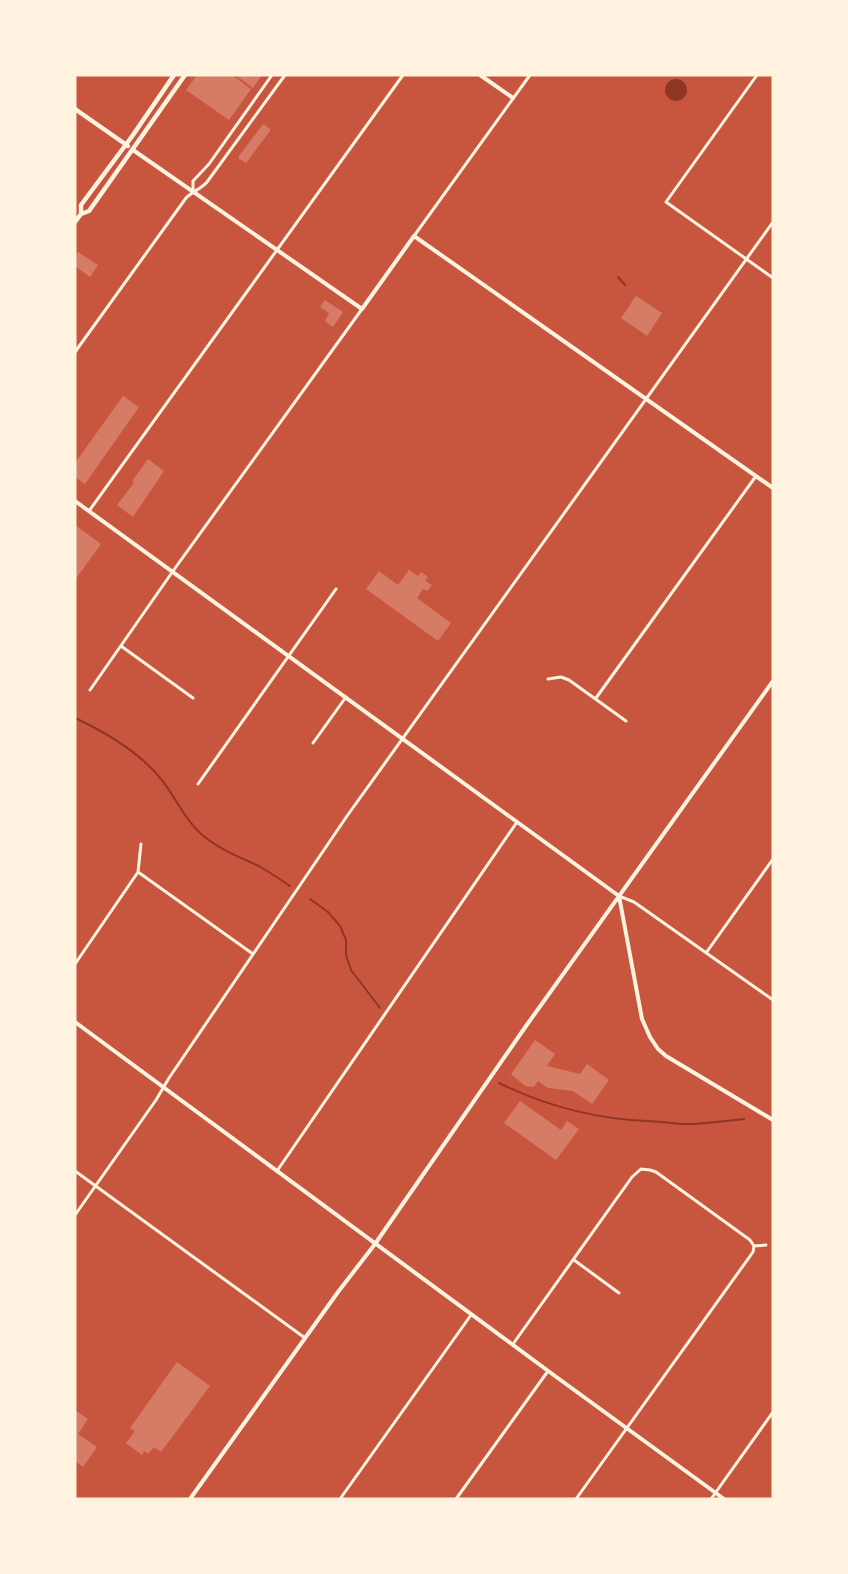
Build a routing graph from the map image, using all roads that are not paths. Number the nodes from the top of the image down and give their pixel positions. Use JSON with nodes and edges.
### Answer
{"nodes":[{"id":1,"x":174,"y":75,"type":"edge"},
{"id":2,"x":184,"y":75,"type":"edge"},
{"id":3,"x":272,"y":75,"type":"edge"},
{"id":4,"x":285,"y":75,"type":"edge"},
{"id":5,"x":403,"y":75,"type":"edge"},
{"id":6,"x":480,"y":75,"type":"edge"},
{"id":7,"x":530,"y":75,"type":"edge"},
{"id":8,"x":757,"y":75,"type":"edge"},
{"id":9,"x":513,"y":98,"type":"junction"},
{"id":10,"x":75,"y":109,"type":"edge"},
{"id":11,"x":125,"y":145,"type":"junction"},
{"id":12,"x":133,"y":150,"type":"junction"},
{"id":13,"x":193,"y":191,"type":"junction"},
{"id":14,"x":81,"y":214,"type":"junction"},
{"id":15,"x":75,"y":222,"type":"edge"},
{"id":16,"x":773,"y":222,"type":"edge"},
{"id":17,"x":414,"y":236,"type":"junction"},
{"id":18,"x":276,"y":249,"type":"junction"},
{"id":19,"x":746,"y":260,"type":"junction"},
{"id":20,"x":773,"y":278,"type":"edge"},
{"id":21,"x":362,"y":309,"type":"junction"},
{"id":22,"x":75,"y":352,"type":"edge"},
{"id":23,"x":646,"y":399,"type":"junction"},
{"id":24,"x":756,"y":476,"type":"junction"},
{"id":25,"x":773,"y":488,"type":"edge"},
{"id":26,"x":75,"y":501,"type":"edge"},
{"id":27,"x":89,"y":511,"type":"junction"},
{"id":28,"x":173,"y":571,"type":"junction"},
{"id":29,"x":336,"y":589,"type":"dead end"},
{"id":30,"x":121,"y":646,"type":"junction"},
{"id":31,"x":289,"y":656,"type":"junction"},
{"id":32,"x":548,"y":679,"type":"dead end"},
{"id":33,"x":773,"y":681,"type":"edge"},
{"id":34,"x":90,"y":690,"type":"dead end"},
{"id":35,"x":193,"y":698,"type":"dead end"},
{"id":36,"x":346,"y":698,"type":"junction"},
{"id":37,"x":596,"y":698,"type":"junction"},
{"id":38,"x":626,"y":721,"type":"dead end"},
{"id":39,"x":403,"y":739,"type":"junction"},
{"id":40,"x":313,"y":743,"type":"dead end"},
{"id":41,"x":198,"y":784,"type":"dead end"},
{"id":42,"x":517,"y":822,"type":"junction"},
{"id":43,"x":141,"y":844,"type":"dead end"},
{"id":44,"x":773,"y":859,"type":"edge"},
{"id":45,"x":138,"y":872,"type":"junction"},
{"id":46,"x":619,"y":896,"type":"junction"},
{"id":47,"x":706,"y":952,"type":"junction"},
{"id":48,"x":253,"y":955,"type":"junction"},
{"id":49,"x":75,"y":964,"type":"edge"},
{"id":50,"x":773,"y":1000,"type":"edge"},
{"id":51,"x":75,"y":1022,"type":"edge"},
{"id":52,"x":163,"y":1088,"type":"junction"},
{"id":53,"x":773,"y":1120,"type":"edge"},
{"id":54,"x":75,"y":1171,"type":"edge"},
{"id":55,"x":277,"y":1172,"type":"junction"},
{"id":56,"x":96,"y":1186,"type":"junction"},
{"id":57,"x":75,"y":1215,"type":"edge"},
{"id":58,"x":375,"y":1244,"type":"junction"},
{"id":59,"x":766,"y":1245,"type":"dead end"},
{"id":60,"x":754,"y":1246,"type":"junction"},
{"id":61,"x":574,"y":1260,"type":"junction"},
{"id":62,"x":619,"y":1293,"type":"dead end"},
{"id":63,"x":471,"y":1315,"type":"junction"},
{"id":64,"x":305,"y":1338,"type":"junction"},
{"id":65,"x":513,"y":1345,"type":"junction"},
{"id":66,"x":548,"y":1371,"type":"junction"},
{"id":67,"x":773,"y":1412,"type":"edge"},
{"id":68,"x":626,"y":1429,"type":"junction"},
{"id":69,"x":716,"y":1493,"type":"junction"},
{"id":70,"x":190,"y":1499,"type":"edge"},
{"id":71,"x":340,"y":1499,"type":"edge"},
{"id":72,"x":456,"y":1499,"type":"edge"},
{"id":73,"x":576,"y":1499,"type":"edge"},
{"id":74,"x":711,"y":1499,"type":"edge"},
{"id":75,"x":724,"y":1499,"type":"edge"}],
"edges":[{"from":1,"to":11,"type":"main road"},
{"from":2,"to":12,"type":"main road"},
{"from":3,"to":13,"type":"street"},
{"from":4,"to":13,"type":"street"},
{"from":5,"to":18,"type":"street"},
{"from":6,"to":9,"type":"street"},
{"from":7,"to":9,"type":"street"},
{"from":8,"to":19,"type":"street"},
{"from":9,"to":17,"type":"street"},
{"from":10,"to":11,"type":"main road"},
{"from":11,"to":12,"type":"main road"},
{"from":11,"to":14,"type":"main road"},
{"from":12,"to":13,"type":"street"},
{"from":12,"to":14,"type":"main road"},
{"from":13,"to":18,"type":"street"},
{"from":13,"to":22,"type":"street"},
{"from":14,"to":15,"type":"main road"},
{"from":16,"to":19,"type":"street"},
{"from":17,"to":21,"type":"street"},
{"from":17,"to":23,"type":"street"},
{"from":18,"to":21,"type":"street"},
{"from":18,"to":27,"type":"street"},
{"from":19,"to":20,"type":"street"},
{"from":19,"to":23,"type":"street"},
{"from":21,"to":28,"type":"street"},
{"from":23,"to":24,"type":"street"},
{"from":23,"to":39,"type":"street"},
{"from":24,"to":25,"type":"street"},
{"from":24,"to":37,"type":"street"},
{"from":26,"to":27,"type":"street"},
{"from":27,"to":28,"type":"street"},
{"from":28,"to":30,"type":"street"},
{"from":28,"to":31,"type":"street"},
{"from":29,"to":31,"type":"street"},
{"from":30,"to":34,"type":"street"},
{"from":30,"to":35,"type":"street"},
{"from":31,"to":36,"type":"street"},
{"from":31,"to":41,"type":"street"},
{"from":32,"to":37,"type":"street"},
{"from":33,"to":46,"type":"street"},
{"from":36,"to":39,"type":"street"},
{"from":36,"to":40,"type":"street"},
{"from":37,"to":38,"type":"street"},
{"from":39,"to":42,"type":"street"},
{"from":39,"to":48,"type":"street"},
{"from":42,"to":46,"type":"street"},
{"from":42,"to":55,"type":"street"},
{"from":43,"to":45,"type":"street"},
{"from":44,"to":47,"type":"street"},
{"from":45,"to":48,"type":"street"},
{"from":45,"to":49,"type":"street"},
{"from":46,"to":47,"type":"street"},
{"from":46,"to":53,"type":"street"},
{"from":46,"to":58,"type":"street"},
{"from":47,"to":50,"type":"street"},
{"from":48,"to":52,"type":"street"},
{"from":51,"to":52,"type":"street"},
{"from":52,"to":55,"type":"street"},
{"from":52,"to":56,"type":"street"},
{"from":54,"to":56,"type":"street"},
{"from":55,"to":58,"type":"street"},
{"from":56,"to":57,"type":"street"},
{"from":56,"to":64,"type":"street"},
{"from":58,"to":63,"type":"street"},
{"from":58,"to":64,"type":"street"},
{"from":59,"to":60,"type":"street"},
{"from":60,"to":61,"type":"street"},
{"from":60,"to":68,"type":"street"},
{"from":61,"to":62,"type":"street"},
{"from":61,"to":65,"type":"street"},
{"from":63,"to":65,"type":"street"},
{"from":63,"to":71,"type":"street"},
{"from":64,"to":70,"type":"street"},
{"from":65,"to":66,"type":"street"},
{"from":66,"to":68,"type":"street"},
{"from":66,"to":72,"type":"street"},
{"from":67,"to":69,"type":"street"},
{"from":68,"to":69,"type":"street"},
{"from":68,"to":73,"type":"street"},
{"from":69,"to":74,"type":"street"},
{"from":69,"to":75,"type":"street"}]}
